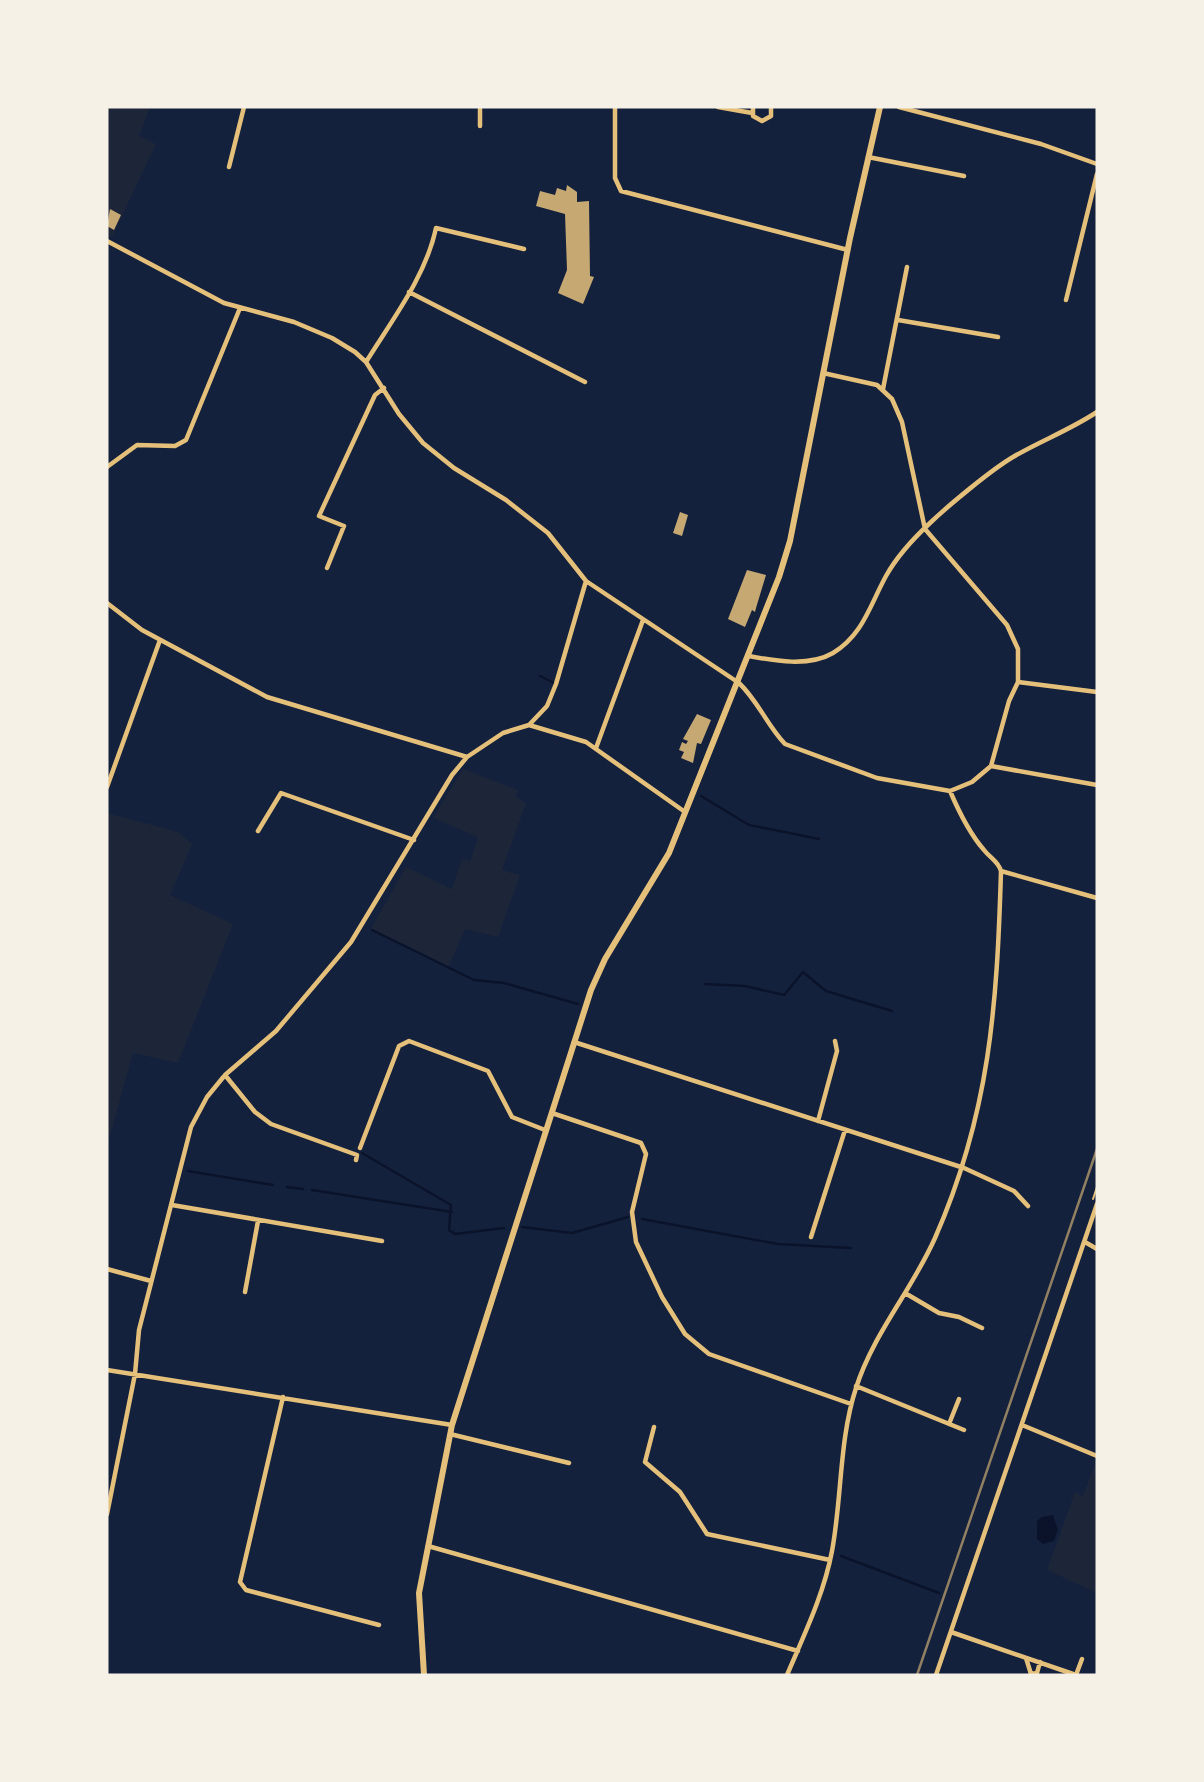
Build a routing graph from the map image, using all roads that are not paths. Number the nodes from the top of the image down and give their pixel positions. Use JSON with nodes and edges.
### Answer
{"nodes":[{"id":1,"x":244,"y":107,"type":"edge"},
{"id":2,"x":480,"y":107,"type":"edge"},
{"id":3,"x":615,"y":107,"type":"edge"},
{"id":4,"x":718,"y":107,"type":"edge"},
{"id":5,"x":771,"y":107,"type":"edge"},
{"id":6,"x":880,"y":107,"type":"edge"},
{"id":7,"x":899,"y":107,"type":"edge"},
{"id":8,"x":753,"y":110,"type":"edge"},
{"id":9,"x":480,"y":126,"type":"dead end"},
{"id":10,"x":867,"y":157,"type":"junction"},
{"id":11,"x":1097,"y":164,"type":"edge"},
{"id":12,"x":229,"y":167,"type":"dead end"},
{"id":13,"x":1097,"y":174,"type":"edge"},
{"id":14,"x":964,"y":176,"type":"dead end"},
{"id":15,"x":107,"y":241,"type":"edge"},
{"id":16,"x":524,"y":248,"type":"dead end"},
{"id":17,"x":848,"y":250,"type":"junction"},
{"id":18,"x":907,"y":267,"type":"dead end"},
{"id":19,"x":409,"y":292,"type":"junction"},
{"id":20,"x":1066,"y":300,"type":"dead end"},
{"id":21,"x":240,"y":308,"type":"junction"},
{"id":22,"x":898,"y":320,"type":"junction"},
{"id":23,"x":998,"y":337,"type":"dead end"},
{"id":24,"x":366,"y":362,"type":"junction"},
{"id":25,"x":823,"y":373,"type":"junction"},
{"id":26,"x":585,"y":382,"type":"dead end"},
{"id":27,"x":384,"y":388,"type":"junction"},
{"id":28,"x":883,"y":389,"type":"junction"},
{"id":29,"x":1097,"y":412,"type":"edge"},
{"id":30,"x":107,"y":467,"type":"edge"},
{"id":31,"x":925,"y":529,"type":"junction"},
{"id":32,"x":327,"y":568,"type":"dead end"},
{"id":33,"x":586,"y":581,"type":"junction"},
{"id":34,"x":107,"y":603,"type":"edge"},
{"id":35,"x":643,"y":620,"type":"junction"},
{"id":36,"x":161,"y":639,"type":"junction"},
{"id":37,"x":749,"y":656,"type":"junction"},
{"id":38,"x":1018,"y":682,"type":"junction"},
{"id":39,"x":739,"y":683,"type":"junction"},
{"id":40,"x":1097,"y":692,"type":"edge"},
{"id":41,"x":529,"y":725,"type":"junction"},
{"id":42,"x":596,"y":748,"type":"junction"},
{"id":43,"x":467,"y":757,"type":"junction"},
{"id":44,"x":991,"y":766,"type":"junction"},
{"id":45,"x":1097,"y":785,"type":"edge"},
{"id":46,"x":107,"y":787,"type":"edge"},
{"id":47,"x":950,"y":791,"type":"junction"},
{"id":48,"x":685,"y":812,"type":"junction"},
{"id":49,"x":258,"y":831,"type":"dead end"},
{"id":50,"x":414,"y":840,"type":"junction"},
{"id":51,"x":1001,"y":871,"type":"junction"},
{"id":52,"x":1097,"y":898,"type":"edge"},
{"id":53,"x":835,"y":1041,"type":"dead end"},
{"id":54,"x":573,"y":1042,"type":"junction"},
{"id":55,"x":225,"y":1075,"type":"junction"},
{"id":56,"x":551,"y":1113,"type":"junction"},
{"id":57,"x":818,"y":1121,"type":"junction"},
{"id":58,"x":845,"y":1129,"type":"junction"},
{"id":59,"x":545,"y":1130,"type":"junction"},
{"id":60,"x":360,"y":1148,"type":"dead end"},
{"id":61,"x":356,"y":1160,"type":"dead end"},
{"id":62,"x":964,"y":1168,"type":"junction"},
{"id":63,"x":1097,"y":1204,"type":"edge"},
{"id":64,"x":172,"y":1205,"type":"junction"},
{"id":65,"x":1028,"y":1206,"type":"dead end"},
{"id":66,"x":258,"y":1222,"type":"junction"},
{"id":67,"x":811,"y":1237,"type":"dead end"},
{"id":68,"x":382,"y":1241,"type":"dead end"},
{"id":69,"x":1084,"y":1242,"type":"junction"},
{"id":70,"x":1097,"y":1249,"type":"edge"},
{"id":71,"x":107,"y":1269,"type":"edge"},
{"id":72,"x":151,"y":1281,"type":"junction"},
{"id":73,"x":245,"y":1292,"type":"dead end"},
{"id":74,"x":905,"y":1293,"type":"junction"},
{"id":75,"x":982,"y":1328,"type":"dead end"},
{"id":76,"x":107,"y":1370,"type":"edge"},
{"id":77,"x":135,"y":1374,"type":"junction"},
{"id":78,"x":856,"y":1386,"type":"junction"},
{"id":79,"x":283,"y":1398,"type":"junction"},
{"id":80,"x":958,"y":1399,"type":"dead end"},
{"id":81,"x":851,"y":1404,"type":"junction"},
{"id":82,"x":949,"y":1424,"type":"junction"},
{"id":83,"x":452,"y":1425,"type":"junction"},
{"id":84,"x":1022,"y":1425,"type":"junction"},
{"id":85,"x":654,"y":1427,"type":"dead end"},
{"id":86,"x":964,"y":1430,"type":"dead end"},
{"id":87,"x":450,"y":1434,"type":"junction"},
{"id":88,"x":1097,"y":1456,"type":"edge"},
{"id":89,"x":569,"y":1463,"type":"dead end"},
{"id":90,"x":107,"y":1514,"type":"edge"},
{"id":91,"x":427,"y":1546,"type":"junction"},
{"id":92,"x":830,"y":1560,"type":"junction"},
{"id":93,"x":379,"y":1625,"type":"dead end"},
{"id":94,"x":951,"y":1632,"type":"junction"},
{"id":95,"x":798,"y":1651,"type":"junction"},
{"id":96,"x":1027,"y":1658,"type":"junction"},
{"id":97,"x":1082,"y":1660,"type":"dead end"},
{"id":98,"x":1040,"y":1662,"type":"junction"},
{"id":99,"x":424,"y":1675,"type":"edge"},
{"id":100,"x":788,"y":1675,"type":"edge"},
{"id":101,"x":936,"y":1675,"type":"edge"},
{"id":102,"x":1076,"y":1675,"type":"edge"}],
"edges":[{"from":1,"to":12,"type":"street"},
{"from":2,"to":9,"type":"street"},
{"from":3,"to":17,"type":"street"},
{"from":4,"to":8,"type":"street"},
{"from":5,"to":8,"type":"street"},
{"from":6,"to":10,"type":"main road"},
{"from":7,"to":11,"type":"street"},
{"from":10,"to":14,"type":"street"},
{"from":10,"to":17,"type":"main road"},
{"from":13,"to":20,"type":"street"},
{"from":15,"to":21,"type":"street"},
{"from":16,"to":19,"type":"street"},
{"from":17,"to":25,"type":"main road"},
{"from":18,"to":22,"type":"street"},
{"from":19,"to":24,"type":"street"},
{"from":19,"to":26,"type":"street"},
{"from":21,"to":24,"type":"street"},
{"from":21,"to":30,"type":"street"},
{"from":22,"to":23,"type":"street"},
{"from":22,"to":28,"type":"street"},
{"from":24,"to":27,"type":"street"},
{"from":25,"to":28,"type":"street"},
{"from":25,"to":37,"type":"main road"},
{"from":27,"to":32,"type":"street"},
{"from":27,"to":33,"type":"street"},
{"from":28,"to":31,"type":"street"},
{"from":29,"to":31,"type":"street"},
{"from":31,"to":37,"type":"street"},
{"from":31,"to":38,"type":"street"},
{"from":33,"to":35,"type":"street"},
{"from":33,"to":41,"type":"street"},
{"from":34,"to":36,"type":"street"},
{"from":35,"to":39,"type":"street"},
{"from":35,"to":42,"type":"street"},
{"from":36,"to":43,"type":"street"},
{"from":36,"to":46,"type":"street"},
{"from":37,"to":39,"type":"main road"},
{"from":38,"to":40,"type":"street"},
{"from":38,"to":44,"type":"street"},
{"from":39,"to":47,"type":"street"},
{"from":39,"to":48,"type":"main road"},
{"from":41,"to":42,"type":"street"},
{"from":41,"to":43,"type":"street"},
{"from":42,"to":48,"type":"street"},
{"from":43,"to":50,"type":"street"},
{"from":44,"to":45,"type":"street"},
{"from":44,"to":47,"type":"street"},
{"from":47,"to":51,"type":"street"},
{"from":48,"to":54,"type":"main road"},
{"from":49,"to":50,"type":"street"},
{"from":50,"to":55,"type":"street"},
{"from":51,"to":52,"type":"street"},
{"from":51,"to":62,"type":"street"},
{"from":53,"to":57,"type":"street"},
{"from":54,"to":56,"type":"main road"},
{"from":54,"to":57,"type":"street"},
{"from":55,"to":61,"type":"street"},
{"from":55,"to":64,"type":"street"},
{"from":56,"to":59,"type":"main road"},
{"from":56,"to":81,"type":"street"},
{"from":57,"to":58,"type":"street"},
{"from":58,"to":62,"type":"street"},
{"from":58,"to":67,"type":"street"},
{"from":59,"to":60,"type":"street"},
{"from":59,"to":83,"type":"main road"},
{"from":62,"to":65,"type":"street"},
{"from":62,"to":74,"type":"street"},
{"from":63,"to":69,"type":"street"},
{"from":64,"to":66,"type":"street"},
{"from":64,"to":72,"type":"street"},
{"from":66,"to":68,"type":"street"},
{"from":66,"to":73,"type":"street"},
{"from":69,"to":70,"type":"street"},
{"from":69,"to":84,"type":"street"},
{"from":71,"to":72,"type":"street"},
{"from":72,"to":77,"type":"street"},
{"from":74,"to":75,"type":"street"},
{"from":74,"to":78,"type":"street"},
{"from":76,"to":77,"type":"street"},
{"from":77,"to":79,"type":"street"},
{"from":77,"to":90,"type":"street"},
{"from":78,"to":81,"type":"street"},
{"from":78,"to":82,"type":"street"},
{"from":79,"to":83,"type":"street"},
{"from":79,"to":93,"type":"street"},
{"from":80,"to":82,"type":"street"},
{"from":81,"to":92,"type":"street"},
{"from":82,"to":86,"type":"street"},
{"from":83,"to":87,"type":"main road"},
{"from":84,"to":88,"type":"street"},
{"from":84,"to":94,"type":"street"},
{"from":85,"to":92,"type":"street"},
{"from":87,"to":89,"type":"street"},
{"from":87,"to":91,"type":"main road"},
{"from":91,"to":95,"type":"street"},
{"from":91,"to":99,"type":"main road"},
{"from":92,"to":95,"type":"street"},
{"from":94,"to":96,"type":"street"},
{"from":94,"to":101,"type":"street"},
{"from":95,"to":100,"type":"street"},
{"from":96,"to":98,"type":"street"},
{"from":96,"to":98,"type":"street"},
{"from":97,"to":102,"type":"street"},
{"from":98,"to":102,"type":"street"}]}
